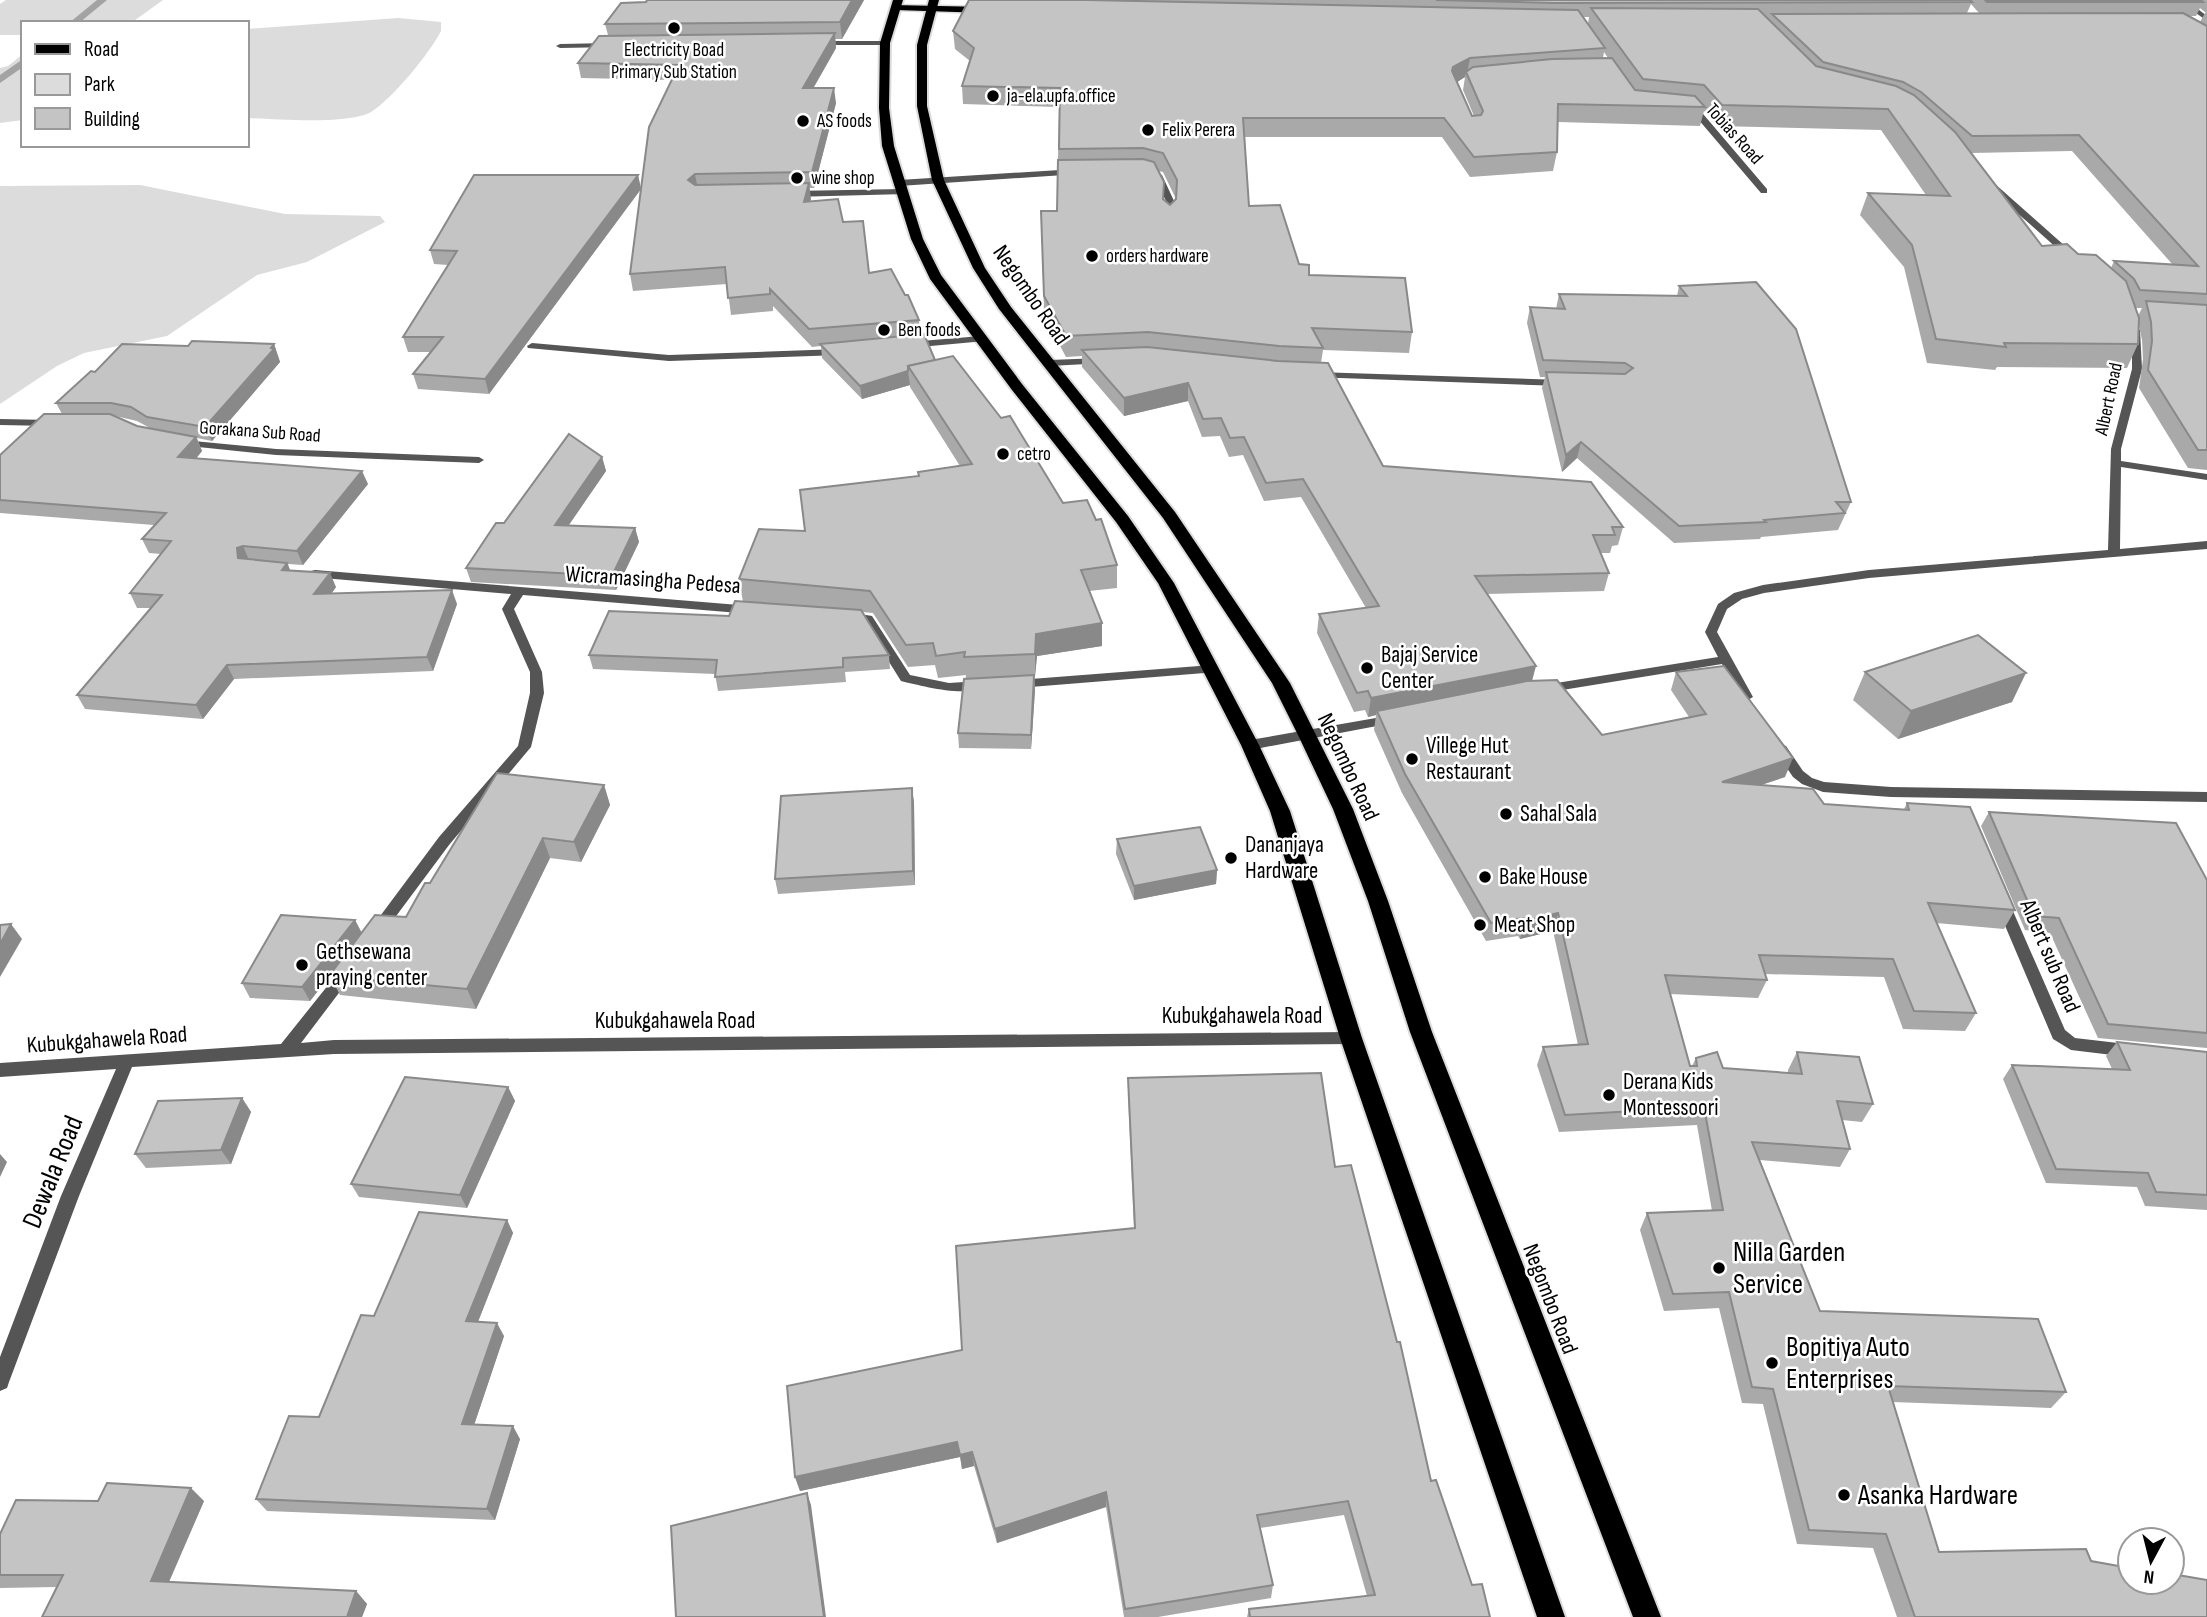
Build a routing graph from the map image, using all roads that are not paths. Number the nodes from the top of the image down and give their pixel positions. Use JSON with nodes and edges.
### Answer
{"nodes":[{"id":1,"x":2182,"y":0,"type":"edge"},
{"id":2,"x":897,"y":3,"type":"edge"},
{"id":3,"x":932,"y":4,"type":"edge"},
{"id":4,"x":997,"y":11,"type":"edge"},
{"id":5,"x":2207,"y":21,"type":"edge"},
{"id":6,"x":2194,"y":23,"type":"edge"},
{"id":7,"x":806,"y":43,"type":"edge"},
{"id":8,"x":885,"y":43,"type":"junction"},
{"id":9,"x":614,"y":45,"type":"edge"},
{"id":10,"x":560,"y":46,"type":"dead end"},
{"id":11,"x":1678,"y":107,"type":"edge"},
{"id":12,"x":1084,"y":172,"type":"edge"},
{"id":13,"x":1143,"y":173,"type":"edge"},
{"id":14,"x":938,"y":180,"type":"junction"},
{"id":15,"x":1987,"y":181,"type":"edge"},
{"id":16,"x":901,"y":188,"type":"junction"},
{"id":17,"x":1764,"y":191,"type":"dead end"},
{"id":18,"x":780,"y":194,"type":"edge"},
{"id":19,"x":1169,"y":219,"type":"edge"},
{"id":20,"x":2076,"y":260,"type":"edge"},
{"id":21,"x":2135,"y":321,"type":"edge"},
{"id":22,"x":981,"y":339,"type":"junction"},
{"id":23,"x":532,"y":346,"type":"dead end"},
{"id":24,"x":899,"y":346,"type":"edge"},
{"id":25,"x":849,"y":351,"type":"edge"},
{"id":26,"x":1119,"y":360,"type":"edge"},
{"id":27,"x":1050,"y":363,"type":"junction"},
{"id":28,"x":1304,"y":374,"type":"edge"},
{"id":29,"x":1568,"y":383,"type":"edge"},
{"id":30,"x":0,"y":422,"type":"edge"},
{"id":31,"x":62,"y":423,"type":"edge"},
{"id":32,"x":174,"y":441,"type":"edge"},
{"id":33,"x":479,"y":460,"type":"dead end"},
{"id":34,"x":2116,"y":463,"type":"junction"},
{"id":35,"x":2207,"y":477,"type":"edge"},
{"id":36,"x":2207,"y":545,"type":"edge"},
{"id":37,"x":2114,"y":554,"type":"junction"},
{"id":38,"x":301,"y":573,"type":"edge"},
{"id":39,"x":518,"y":593,"type":"junction"},
{"id":40,"x":761,"y":611,"type":"edge"},
{"id":41,"x":839,"y":615,"type":"edge"},
{"id":42,"x":1724,"y":660,"type":"junction"},
{"id":43,"x":1212,"y":669,"type":"junction"},
{"id":44,"x":1535,"y":691,"type":"edge"},
{"id":45,"x":1757,"y":714,"type":"edge"},
{"id":46,"x":1412,"y":716,"type":"edge"},
{"id":47,"x":1770,"y":734,"type":"edge"},
{"id":48,"x":1307,"y":735,"type":"junction"},
{"id":49,"x":1250,"y":745,"type":"junction"},
{"id":50,"x":1957,"y":793,"type":"junction"},
{"id":51,"x":2207,"y":797,"type":"edge"},
{"id":52,"x":1964,"y":813,"type":"edge"},
{"id":53,"x":1995,"y":886,"type":"edge"},
{"id":54,"x":1350,"y":1038,"type":"junction"},
{"id":55,"x":286,"y":1050,"type":"junction"},
{"id":56,"x":2139,"y":1051,"type":"edge"},
{"id":57,"x":127,"y":1061,"type":"junction"},
{"id":58,"x":0,"y":1070,"type":"edge"},
{"id":59,"x":0,"y":1382,"type":"edge"},
{"id":60,"x":1551,"y":1617,"type":"edge"},
{"id":61,"x":1647,"y":1617,"type":"edge"}],
"edges":[{"from":1,"to":5,"type":"street"},
{"from":2,"to":3,"type":"main road"},
{"from":2,"to":8,"type":"highway"},
{"from":3,"to":4,"type":"main road"},
{"from":3,"to":14,"type":"highway","name":"Negombo Road"},
{"from":5,"to":6,"type":"main road"},
{"from":7,"to":8,"type":"street"},
{"from":8,"to":16,"type":"highway"},
{"from":9,"to":10,"type":"street"},
{"from":11,"to":17,"type":"street","name":"Tobias Road"},
{"from":12,"to":14,"type":"street"},
{"from":13,"to":19,"type":"street"},
{"from":14,"to":16,"type":"street"},
{"from":14,"to":27,"type":"highway","name":"Negombo Road"},
{"from":15,"to":20,"type":"street"},
{"from":16,"to":18,"type":"street"},
{"from":16,"to":22,"type":"highway"},
{"from":21,"to":34,"type":"street","name":"Albert Road"},
{"from":22,"to":24,"type":"street"},
{"from":22,"to":43,"type":"highway"},
{"from":23,"to":25,"type":"street"},
{"from":26,"to":27,"type":"street"},
{"from":27,"to":48,"type":"highway","name":"Negombo Road"},
{"from":28,"to":29,"type":"street"},
{"from":30,"to":31,"type":"street"},
{"from":32,"to":33,"type":"street","name":"Gorakana Sub Road"},
{"from":34,"to":35,"type":"street"},
{"from":34,"to":37,"type":"street","name":"Albert Road"},
{"from":36,"to":37,"type":"street"},
{"from":37,"to":42,"type":"street"},
{"from":38,"to":39,"type":"street","name":"Wicramasingha Pedesa"},
{"from":39,"to":40,"type":"street","name":"Wicramasingha Pedesa"},
{"from":39,"to":55,"type":"street"},
{"from":41,"to":43,"type":"street"},
{"from":42,"to":44,"type":"street"},
{"from":42,"to":45,"type":"street"},
{"from":43,"to":49,"type":"highway"},
{"from":46,"to":48,"type":"street"},
{"from":47,"to":50,"type":"street"},
{"from":48,"to":49,"type":"street"},
{"from":48,"to":61,"type":"highway","name":"Negombo Road"},
{"from":49,"to":54,"type":"highway"},
{"from":50,"to":51,"type":"street"},
{"from":50,"to":52,"type":"street"},
{"from":53,"to":56,"type":"street","name":"Albert sub Road"},
{"from":54,"to":55,"type":"street","name":"Kubukgahawela Road"},
{"from":54,"to":60,"type":"highway"},
{"from":55,"to":57,"type":"street","name":"Kubukgahawela Road"},
{"from":57,"to":58,"type":"street","name":"Kubukgahawela Road"},
{"from":57,"to":59,"type":"street","name":"Dewala Road"}]}
